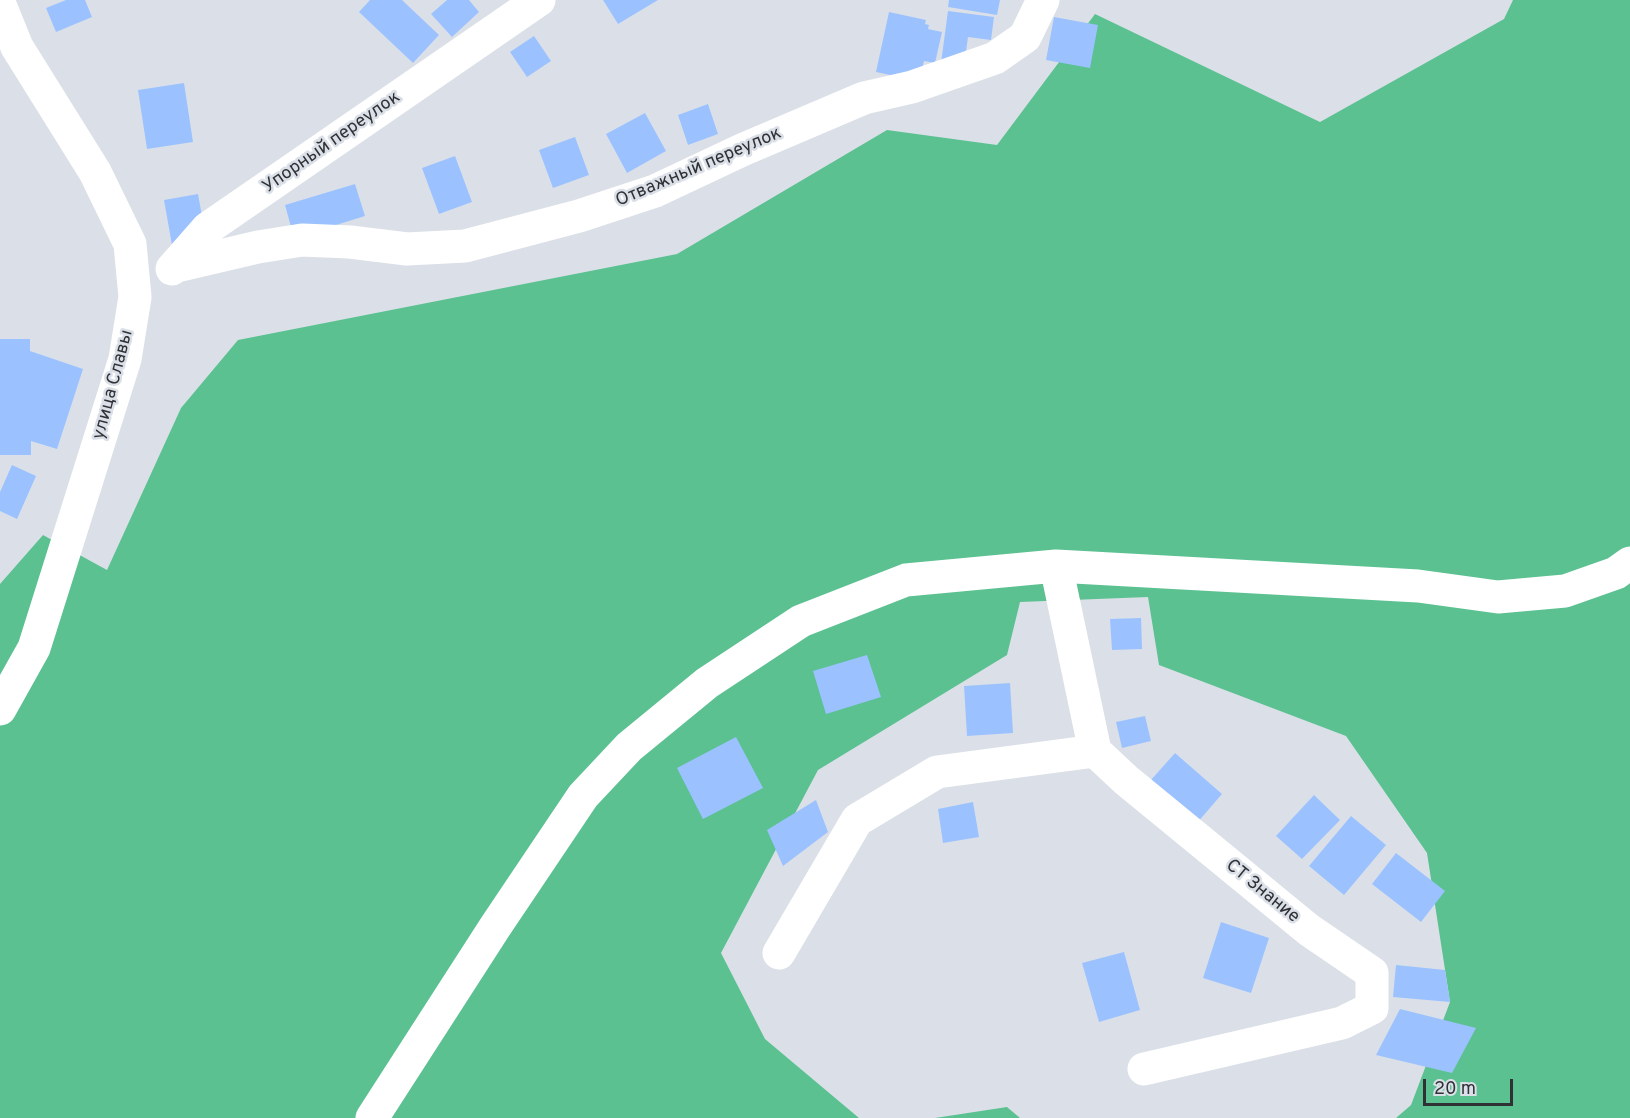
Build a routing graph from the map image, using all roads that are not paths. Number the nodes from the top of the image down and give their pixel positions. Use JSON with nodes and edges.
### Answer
{"nodes":[{"id":1,"x":539,"y":0,"type":"edge"},
{"id":2,"x":1043,"y":0,"type":"edge"},
{"id":3,"x":0,"y":4,"type":"edge"},
{"id":4,"x":177,"y":266,"type":"junction"},
{"id":5,"x":135,"y":297,"type":"junction"},
{"id":6,"x":1630,"y":563,"type":"edge"},
{"id":7,"x":1056,"y":566,"type":"junction"},
{"id":8,"x":0,"y":710,"type":"edge"},
{"id":9,"x":1095,"y":751,"type":"junction"},
{"id":10,"x":779,"y":953,"type":"dead end"},
{"id":11,"x":1144,"y":1069,"type":"dead end"},
{"id":12,"x":372,"y":1118,"type":"edge"}],
"edges":[{"from":1,"to":4,"type":"street","name":"Упорный переулок"},
{"from":2,"to":4,"type":"street","name":"Отважный переулок"},
{"from":3,"to":5,"type":"street","name":"улица Славы"},
{"from":4,"to":5,"type":"street","name":"Упорный переулок"},
{"from":5,"to":8,"type":"street","name":"улица Славы"},
{"from":6,"to":7,"type":"street"},
{"from":7,"to":9,"type":"street"},
{"from":7,"to":12,"type":"street"},
{"from":9,"to":10,"type":"street"},
{"from":9,"to":11,"type":"street","name":"СТ Знание"}]}
